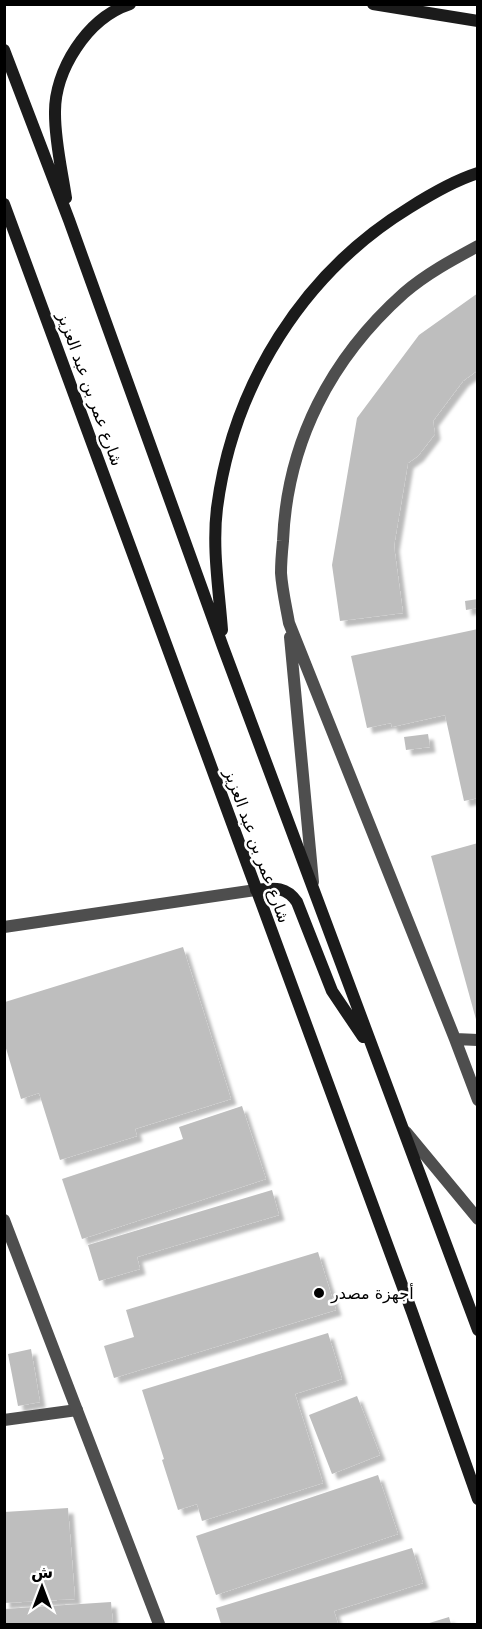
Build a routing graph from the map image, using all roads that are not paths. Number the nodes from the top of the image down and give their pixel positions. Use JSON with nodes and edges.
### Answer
{"nodes":[{"id":1,"x":130,"y":4,"type":"edge"},
{"id":2,"x":373,"y":4,"type":"edge"},
{"id":3,"x":477,"y":21,"type":"edge"},
{"id":4,"x":4,"y":50,"type":"edge"},
{"id":5,"x":477,"y":173,"type":"edge"},
{"id":6,"x":4,"y":204,"type":"edge"},
{"id":7,"x":69,"y":220,"type":"junction"},
{"id":8,"x":477,"y":246,"type":"edge"},
{"id":9,"x":289,"y":623,"type":"junction"},
{"id":10,"x":223,"y":646,"type":"junction"},
{"id":11,"x":313,"y":889,"type":"junction"},
{"id":12,"x":256,"y":890,"type":"junction"},
{"id":13,"x":4,"y":927,"type":"edge"},
{"id":14,"x":455,"y":1039,"type":"junction"},
{"id":15,"x":477,"y":1040,"type":"edge"},
{"id":16,"x":376,"y":1056,"type":"junction"},
{"id":17,"x":477,"y":1100,"type":"edge"},
{"id":18,"x":404,"y":1130,"type":"junction"},
{"id":19,"x":477,"y":1219,"type":"edge"},
{"id":20,"x":5,"y":1225,"type":"edge"},
{"id":21,"x":477,"y":1330,"type":"edge"},
{"id":22,"x":77,"y":1410,"type":"junction"},
{"id":23,"x":4,"y":1420,"type":"edge"},
{"id":24,"x":477,"y":1499,"type":"edge"},
{"id":25,"x":159,"y":1624,"type":"edge"}],
"edges":[{"from":1,"to":7,"type":"main road"},
{"from":2,"to":3,"type":"main road"},
{"from":4,"to":7,"type":"main road"},
{"from":5,"to":10,"type":"main road"},
{"from":6,"to":12,"type":"main road","name":"شارع عمر بن عبد العزيز"},
{"from":7,"to":10,"type":"main road"},
{"from":8,"to":9,"type":"street"},
{"from":9,"to":11,"type":"street"},
{"from":9,"to":14,"type":"street"},
{"from":10,"to":11,"type":"main road"},
{"from":11,"to":16,"type":"main road"},
{"from":12,"to":13,"type":"street"},
{"from":12,"to":16,"type":"main road"},
{"from":12,"to":24,"type":"main road","name":"شارع عمر بن عبد العزيز"},
{"from":14,"to":15,"type":"street"},
{"from":14,"to":17,"type":"street"},
{"from":16,"to":18,"type":"main road"},
{"from":18,"to":19,"type":"street"},
{"from":18,"to":21,"type":"main road"},
{"from":20,"to":22,"type":"street"},
{"from":22,"to":23,"type":"street"},
{"from":22,"to":25,"type":"street"}]}
